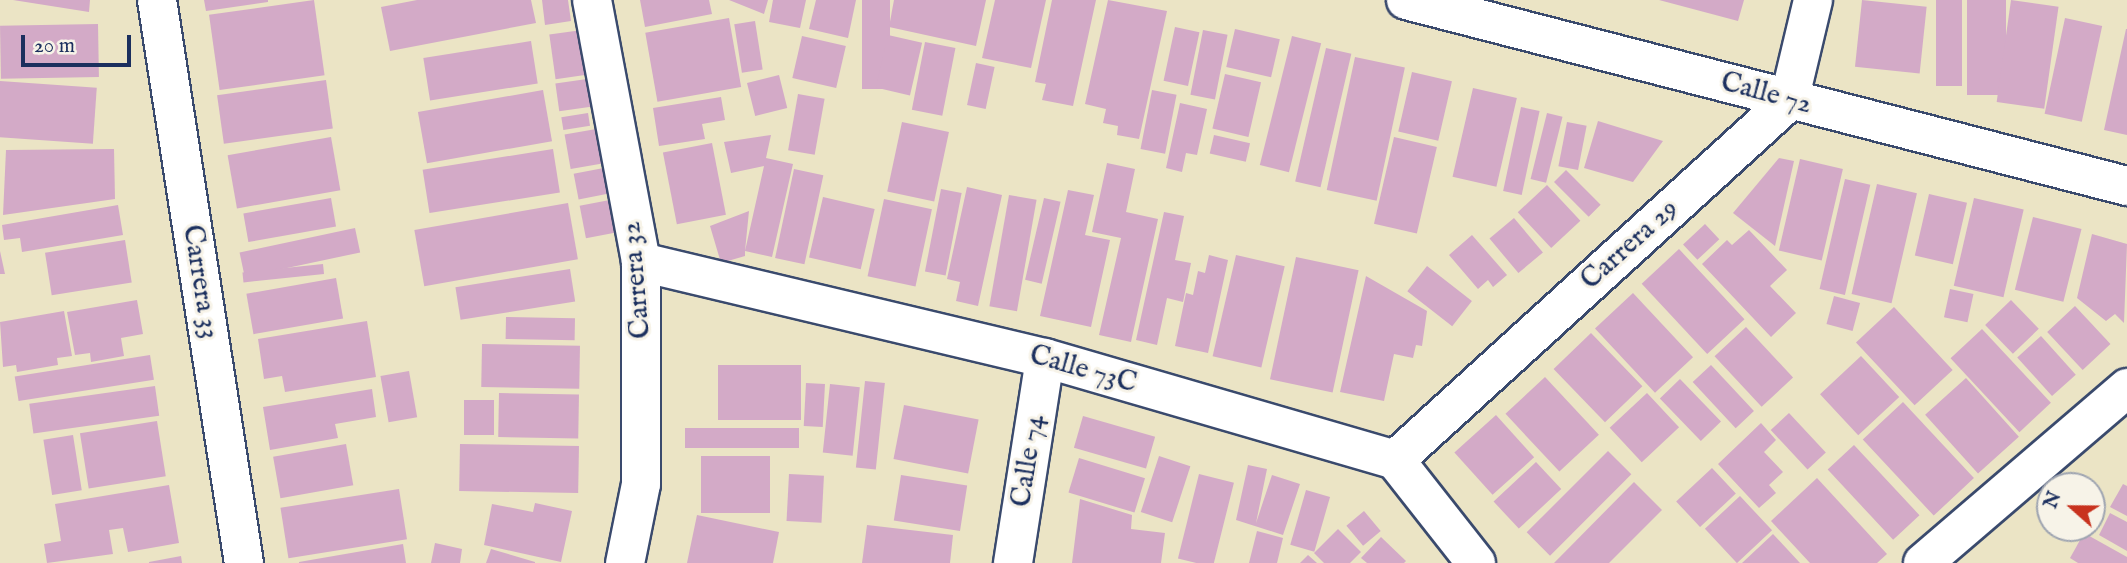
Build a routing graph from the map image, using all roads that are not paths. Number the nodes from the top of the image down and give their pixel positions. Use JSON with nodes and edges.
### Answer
{"nodes":[{"id":1,"x":157,"y":0,"type":"edge"},
{"id":2,"x":592,"y":0,"type":"edge"},
{"id":3,"x":1406,"y":0,"type":"edge"},
{"id":4,"x":1813,"y":0,"type":"edge"},
{"id":5,"x":1789,"y":101,"type":"junction"},
{"id":6,"x":2127,"y":186,"type":"edge"},
{"id":7,"x":641,"y":262,"type":"junction"},
{"id":8,"x":1045,"y":358,"type":"junction"},
{"id":9,"x":2127,"y":388,"type":"edge"},
{"id":10,"x":1395,"y":460,"type":"junction"},
{"id":11,"x":244,"y":563,"type":"edge"},
{"id":12,"x":625,"y":563,"type":"edge"},
{"id":13,"x":1013,"y":563,"type":"edge"},
{"id":14,"x":1476,"y":563,"type":"edge"},
{"id":15,"x":1923,"y":563,"type":"edge"}],
"edges":[{"from":1,"to":11,"type":"street","name":"Carrera 33"},
{"from":2,"to":7,"type":"street","name":"Carrera 32"},
{"from":3,"to":5,"type":"street","name":"Calle 72"},
{"from":4,"to":5,"type":"street"},
{"from":5,"to":6,"type":"street","name":"Calle 72"},
{"from":5,"to":10,"type":"street","name":"Carrera 29"},
{"from":7,"to":8,"type":"street","name":"Calle 73C"},
{"from":7,"to":12,"type":"street","name":"Carrera 32"},
{"from":8,"to":10,"type":"street","name":"Calle 73C"},
{"from":8,"to":13,"type":"street","name":"Calle 74"},
{"from":9,"to":15,"type":"street"},
{"from":10,"to":14,"type":"street"}]}
